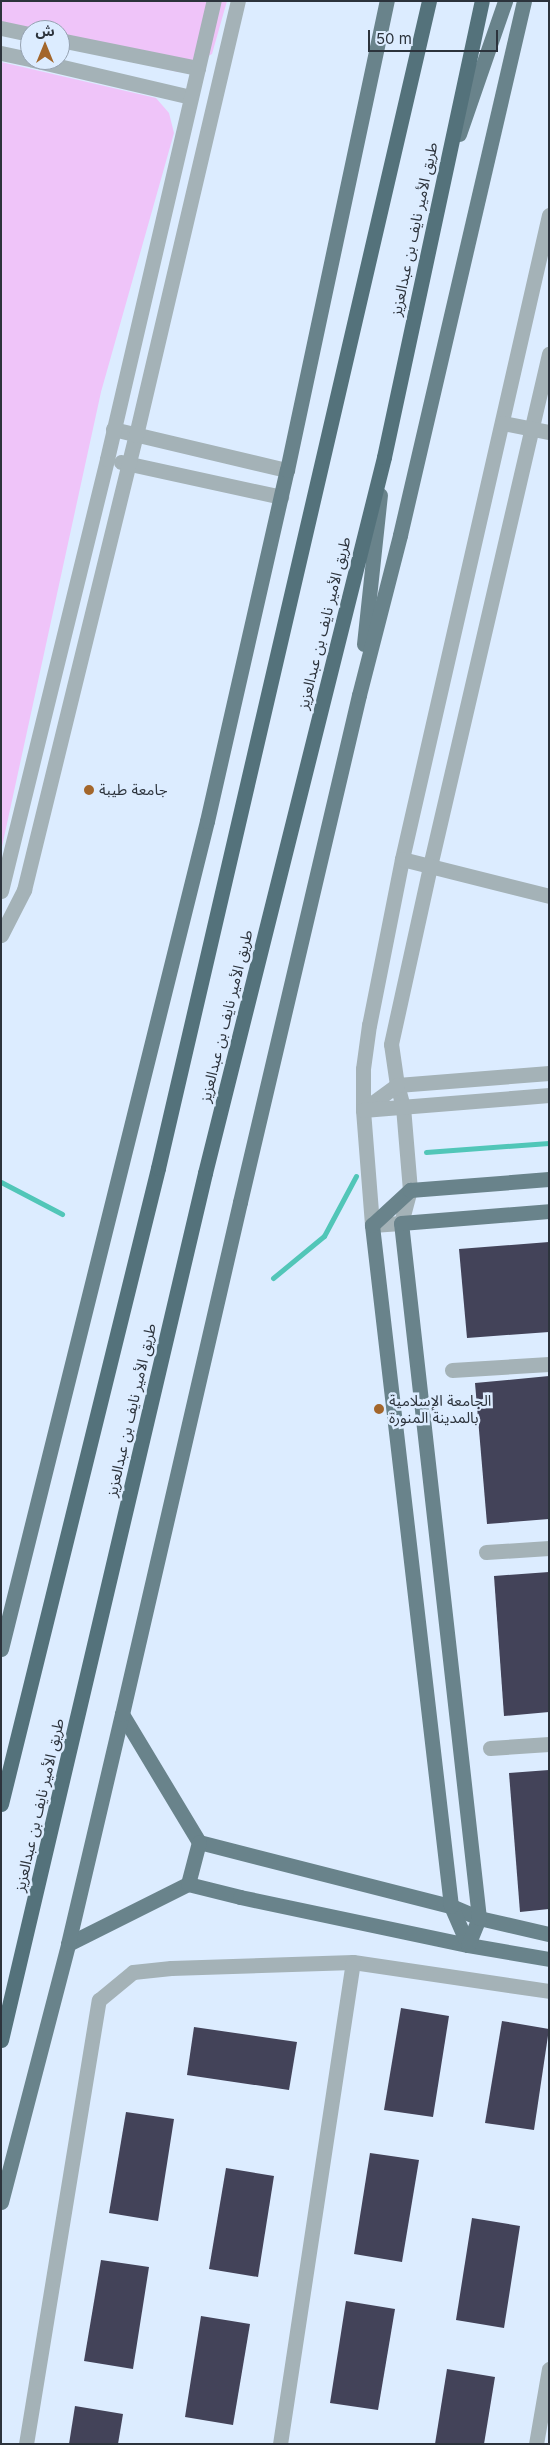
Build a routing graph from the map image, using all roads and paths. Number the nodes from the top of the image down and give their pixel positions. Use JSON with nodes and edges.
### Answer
{"nodes":[{"id":1,"x":214,"y":1,"type":"edge"},
{"id":2,"x":238,"y":1,"type":"edge"},
{"id":3,"x":387,"y":1,"type":"edge"},
{"id":4,"x":427,"y":1,"type":"edge"},
{"id":5,"x":482,"y":1,"type":"edge"},
{"id":6,"x":504,"y":1,"type":"edge"},
{"id":7,"x":524,"y":1,"type":"edge"},
{"id":8,"x":1,"y":28,"type":"edge"},
{"id":9,"x":20,"y":32,"type":"edge"},
{"id":10,"x":70,"y":42,"type":"edge"},
{"id":11,"x":1,"y":53,"type":"edge"},
{"id":12,"x":20,"y":57,"type":"edge"},
{"id":13,"x":198,"y":68,"type":"junction"},
{"id":14,"x":70,"y":69,"type":"edge"},
{"id":15,"x":191,"y":97,"type":"junction"},
{"id":16,"x":442,"y":183,"type":"junction"},
{"id":17,"x":549,"y":216,"type":"edge"},
{"id":18,"x":549,"y":354,"type":"edge"},
{"id":19,"x":502,"y":423,"type":"junction"},
{"id":20,"x":532,"y":428,"type":"junction"},
{"id":21,"x":114,"y":429,"type":"junction"},
{"id":22,"x":549,"y":432,"type":"edge"},
{"id":23,"x":136,"y":436,"type":"junction"},
{"id":24,"x":384,"y":457,"type":"junction"},
{"id":25,"x":107,"y":459,"type":"junction"},
{"id":26,"x":130,"y":463,"type":"junction"},
{"id":27,"x":287,"y":470,"type":"junction"},
{"id":28,"x":281,"y":497,"type":"junction"},
{"id":29,"x":359,"y":695,"type":"junction"},
{"id":30,"x":402,"y":859,"type":"junction"},
{"id":31,"x":430,"y":866,"type":"junction"},
{"id":32,"x":1,"y":891,"type":"edge"},
{"id":33,"x":549,"y":896,"type":"edge"},
{"id":34,"x":1,"y":935,"type":"edge"},
{"id":35,"x":549,"y":1073,"type":"edge"},
{"id":36,"x":397,"y":1084,"type":"junction"},
{"id":37,"x":549,"y":1096,"type":"edge"},
{"id":38,"x":403,"y":1107,"type":"junction"},
{"id":39,"x":362,"y":1110,"type":"junction"},
{"id":40,"x":549,"y":1179,"type":"edge"},
{"id":41,"x":410,"y":1190,"type":"junction"},
{"id":42,"x":549,"y":1211,"type":"edge"},
{"id":43,"x":401,"y":1223,"type":"junction"},
{"id":44,"x":372,"y":1226,"type":"junction"},
{"id":45,"x":549,"y":1364,"type":"edge"},
{"id":46,"x":452,"y":1370,"type":"dead end"},
{"id":47,"x":549,"y":1548,"type":"edge"},
{"id":48,"x":486,"y":1552,"type":"dead end"},
{"id":49,"x":1,"y":1649,"type":"edge"},
{"id":50,"x":122,"y":1714,"type":"junction"},
{"id":51,"x":549,"y":1744,"type":"edge"},
{"id":52,"x":490,"y":1748,"type":"dead end"},
{"id":53,"x":1,"y":1804,"type":"edge"},
{"id":54,"x":199,"y":1842,"type":"junction"},
{"id":55,"x":188,"y":1884,"type":"junction"},
{"id":56,"x":451,"y":1906,"type":"junction"},
{"id":57,"x":479,"y":1918,"type":"junction"},
{"id":58,"x":549,"y":1934,"type":"edge"},
{"id":59,"x":68,"y":1944,"type":"junction"},
{"id":60,"x":468,"y":1945,"type":"junction"},
{"id":61,"x":549,"y":1959,"type":"edge"},
{"id":62,"x":352,"y":1962,"type":"junction"},
{"id":63,"x":549,"y":1991,"type":"edge"},
{"id":64,"x":1,"y":2040,"type":"edge"},
{"id":65,"x":17,"y":2133,"type":"junction"},
{"id":66,"x":1,"y":2172,"type":"edge"},
{"id":67,"x":1,"y":2202,"type":"edge"},
{"id":68,"x":549,"y":2369,"type":"edge"},
{"id":69,"x":546,"y":2404,"type":"edge"},
{"id":70,"x":26,"y":2444,"type":"edge"},
{"id":71,"x":280,"y":2444,"type":"edge"},
{"id":72,"x":536,"y":2444,"type":"edge"}],
"edges":[{"from":1,"to":13,"type":"street"},
{"from":2,"to":23,"type":"street"},
{"from":3,"to":27,"type":"main road"},
{"from":4,"to":53,"type":"highway","name":"طريق الأمير نايف بن عبدالعزيز"},
{"from":5,"to":16,"type":"highway","name":"طريق الأمير نايف بن عبدالعزيز"},
{"from":6,"to":16,"type":"main road"},
{"from":7,"to":29,"type":"main road"},
{"from":8,"to":9,"type":"street"},
{"from":10,"to":13,"type":"street"},
{"from":11,"to":12,"type":"street"},
{"from":13,"to":15,"type":"street"},
{"from":14,"to":15,"type":"street"},
{"from":15,"to":21,"type":"street"},
{"from":16,"to":24,"type":"highway","name":"طريق الأمير نايف بن عبدالعزيز"},
{"from":17,"to":19,"type":"street"},
{"from":18,"to":20,"type":"street"},
{"from":19,"to":20,"type":"street"},
{"from":19,"to":30,"type":"street"},
{"from":20,"to":22,"type":"street"},
{"from":20,"to":31,"type":"street"},
{"from":21,"to":23,"type":"street"},
{"from":21,"to":25,"type":"street"},
{"from":23,"to":26,"type":"street"},
{"from":23,"to":27,"type":"street"},
{"from":24,"to":29,"type":"main road"},
{"from":24,"to":64,"type":"highway","name":"طريق الأمير نايف بن عبدالعزيز"},
{"from":25,"to":26,"type":"street"},
{"from":25,"to":32,"type":"street"},
{"from":26,"to":28,"type":"street"},
{"from":26,"to":34,"type":"street"},
{"from":27,"to":28,"type":"main road"},
{"from":28,"to":49,"type":"main road"},
{"from":29,"to":50,"type":"main road"},
{"from":30,"to":31,"type":"street"},
{"from":30,"to":39,"type":"street"},
{"from":31,"to":33,"type":"street"},
{"from":31,"to":36,"type":"street"},
{"from":35,"to":36,"type":"street"},
{"from":36,"to":38,"type":"street"},
{"from":36,"to":39,"type":"street"},
{"from":37,"to":38,"type":"street"},
{"from":38,"to":39,"type":"street"},
{"from":38,"to":41,"type":"street"},
{"from":39,"to":44,"type":"street"},
{"from":40,"to":41,"type":"main road"},
{"from":41,"to":43,"type":"street"},
{"from":41,"to":44,"type":"main road"},
{"from":42,"to":43,"type":"main road"},
{"from":43,"to":44,"type":"street"},
{"from":43,"to":57,"type":"main road"},
{"from":44,"to":56,"type":"main road"},
{"from":45,"to":46,"type":"street"},
{"from":47,"to":48,"type":"street"},
{"from":50,"to":54,"type":"main road"},
{"from":50,"to":59,"type":"main road"},
{"from":51,"to":52,"type":"street"},
{"from":54,"to":55,"type":"main road"},
{"from":54,"to":56,"type":"main road"},
{"from":55,"to":59,"type":"main road"},
{"from":55,"to":60,"type":"main road"},
{"from":56,"to":57,"type":"main road"},
{"from":56,"to":60,"type":"main road"},
{"from":57,"to":58,"type":"main road"},
{"from":57,"to":60,"type":"main road"},
{"from":59,"to":65,"type":"main road"},
{"from":60,"to":61,"type":"main road"},
{"from":62,"to":63,"type":"street"},
{"from":62,"to":70,"type":"street"},
{"from":62,"to":71,"type":"street"},
{"from":65,"to":66,"type":"street"},
{"from":65,"to":67,"type":"main road"},
{"from":68,"to":69,"type":"street"},
{"from":69,"to":72,"type":"street"}]}
